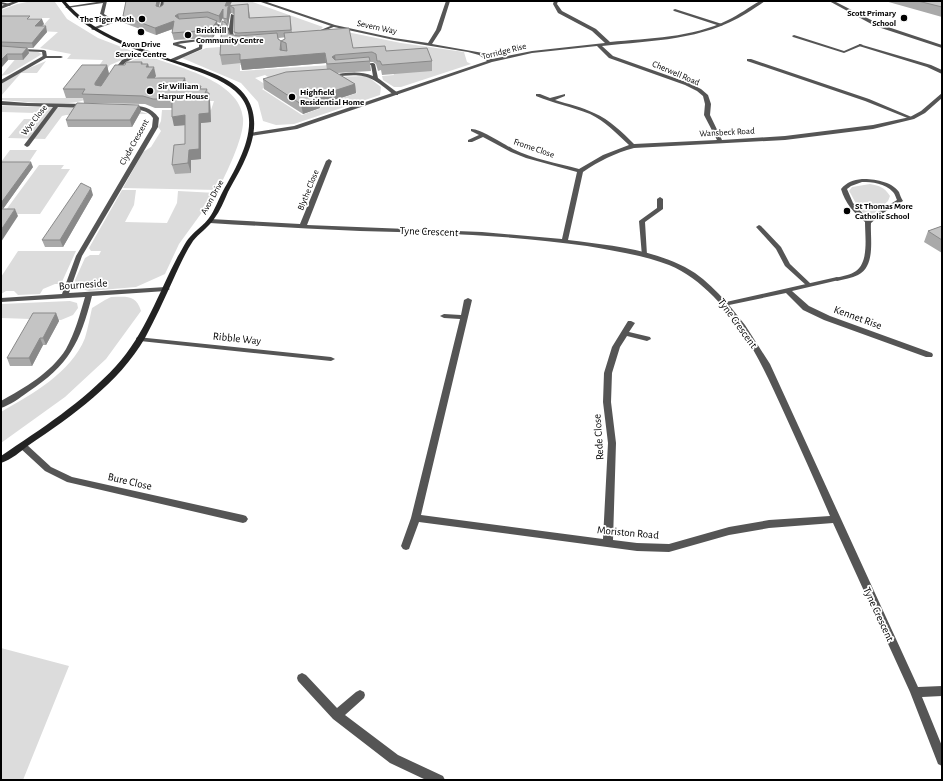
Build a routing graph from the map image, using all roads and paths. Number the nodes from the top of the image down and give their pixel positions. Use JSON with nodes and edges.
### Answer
{"nodes":[{"id":1,"x":19,"y":1,"type":"edge"},
{"id":2,"x":63,"y":1,"type":"edge"},
{"id":3,"x":105,"y":1,"type":"edge"},
{"id":4,"x":163,"y":1,"type":"edge"},
{"id":5,"x":260,"y":1,"type":"edge"},
{"id":6,"x":448,"y":1,"type":"edge"},
{"id":7,"x":556,"y":1,"type":"edge"},
{"id":8,"x":763,"y":1,"type":"edge"},
{"id":9,"x":831,"y":1,"type":"edge"},
{"id":10,"x":1,"y":3,"type":"edge"},
{"id":11,"x":9,"y":5,"type":"junction"},
{"id":12,"x":67,"y":7,"type":"junction"},
{"id":13,"x":1,"y":8,"type":"edge"},
{"id":14,"x":676,"y":10,"type":"dead end"},
{"id":15,"x":161,"y":12,"type":"edge"},
{"id":16,"x":232,"y":14,"type":"edge"},
{"id":17,"x":202,"y":23,"type":"edge"},
{"id":18,"x":721,"y":25,"type":"junction"},
{"id":19,"x":334,"y":26,"type":"junction"},
{"id":20,"x":93,"y":28,"type":"junction"},
{"id":21,"x":231,"y":30,"type":"junction"},
{"id":22,"x":309,"y":35,"type":"edge"},
{"id":23,"x":794,"y":36,"type":"dead end"},
{"id":24,"x":239,"y":43,"type":"edge"},
{"id":25,"x":608,"y":43,"type":"junction"},
{"id":26,"x":597,"y":44,"type":"junction"},
{"id":27,"x":429,"y":45,"type":"junction"},
{"id":28,"x":861,"y":45,"type":"joint"},
{"id":29,"x":942,"y":47,"type":"edge"},
{"id":30,"x":1,"y":48,"type":"edge"},
{"id":31,"x":185,"y":48,"type":"dead end"},
{"id":32,"x":147,"y":51,"type":"junction"},
{"id":33,"x":45,"y":57,"type":"junction"},
{"id":34,"x":61,"y":57,"type":"dead end"},
{"id":35,"x":174,"y":60,"type":"junction"},
{"id":36,"x":749,"y":60,"type":"dead end"},
{"id":37,"x":491,"y":61,"type":"junction"},
{"id":38,"x":358,"y":65,"type":"edge"},
{"id":39,"x":942,"y":72,"type":"edge"},
{"id":40,"x":323,"y":77,"type":"edge"},
{"id":41,"x":376,"y":78,"type":"junction"},
{"id":42,"x":109,"y":79,"type":"edge"},
{"id":43,"x":1,"y":82,"type":"edge"},
{"id":44,"x":396,"y":94,"type":"junction"},
{"id":45,"x":538,"y":95,"type":"dead end"},
{"id":46,"x":563,"y":95,"type":"dead end"},
{"id":47,"x":941,"y":98,"type":"edge"},
{"id":48,"x":549,"y":100,"type":"junction"},
{"id":49,"x":1,"y":103,"type":"edge"},
{"id":50,"x":56,"y":106,"type":"junction"},
{"id":51,"x":96,"y":107,"type":"edge"},
{"id":52,"x":122,"y":107,"type":"edge"},
{"id":53,"x":912,"y":118,"type":"junction"},
{"id":54,"x":473,"y":130,"type":"dead end"},
{"id":55,"x":251,"y":134,"type":"junction"},
{"id":56,"x":484,"y":136,"type":"junction"},
{"id":57,"x":470,"y":141,"type":"dead end"},
{"id":58,"x":720,"y":141,"type":"junction"},
{"id":59,"x":27,"y":145,"type":"dead end"},
{"id":60,"x":633,"y":146,"type":"junction"},
{"id":61,"x":329,"y":161,"type":"dead end"},
{"id":62,"x":580,"y":170,"type":"junction"},
{"id":63,"x":660,"y":199,"type":"dead end"},
{"id":64,"x":210,"y":221,"type":"junction"},
{"id":65,"x":868,"y":222,"type":"junction"},
{"id":66,"x":304,"y":226,"type":"junction"},
{"id":67,"x":759,"y":227,"type":"dead end"},
{"id":68,"x":565,"y":240,"type":"junction"},
{"id":69,"x":644,"y":255,"type":"junction"},
{"id":70,"x":837,"y":279,"type":"joint"},
{"id":71,"x":809,"y":285,"type":"junction"},
{"id":72,"x":166,"y":289,"type":"junction"},
{"id":73,"x":787,"y":290,"type":"junction"},
{"id":74,"x":89,"y":294,"type":"junction"},
{"id":75,"x":65,"y":296,"type":"junction"},
{"id":76,"x":1,"y":300,"type":"edge"},
{"id":77,"x":468,"y":300,"type":"dead end"},
{"id":78,"x":726,"y":304,"type":"junction"},
{"id":79,"x":444,"y":316,"type":"dead end"},
{"id":80,"x":463,"y":317,"type":"junction"},
{"id":81,"x":631,"y":323,"type":"dead end"},
{"id":82,"x":625,"y":333,"type":"junction"},
{"id":83,"x":647,"y":339,"type":"dead end"},
{"id":84,"x":140,"y":340,"type":"junction"},
{"id":85,"x":929,"y":355,"type":"dead end"},
{"id":86,"x":331,"y":359,"type":"dead end"},
{"id":87,"x":1,"y":405,"type":"edge"},
{"id":88,"x":23,"y":446,"type":"junction"},
{"id":89,"x":1,"y":460,"type":"edge"},
{"id":90,"x":416,"y":518,"type":"junction"},
{"id":91,"x":243,"y":519,"type":"dead end"},
{"id":92,"x":836,"y":519,"type":"junction"},
{"id":93,"x":608,"y":543,"type":"junction"},
{"id":94,"x":406,"y":546,"type":"dead end"},
{"id":95,"x":302,"y":678,"type":"dead end"},
{"id":96,"x":942,"y":691,"type":"edge"},
{"id":97,"x":915,"y":692,"type":"junction"},
{"id":98,"x":360,"y":695,"type":"dead end"},
{"id":99,"x":337,"y":715,"type":"junction"},
{"id":100,"x":942,"y":760,"type":"edge"},
{"id":101,"x":440,"y":780,"type":"edge"}],
"edges":[{"from":1,"to":11,"type":"street"},
{"from":2,"to":12,"type":"street","name":"Avon Drive"},
{"from":3,"to":12,"type":"lane"},
{"from":3,"to":20,"type":"lane"},
{"from":4,"to":15,"type":"lane"},
{"from":5,"to":19,"type":"street","name":"Severn Way"},
{"from":6,"to":27,"type":"street"},
{"from":7,"to":25,"type":"street"},
{"from":8,"to":18,"type":"street","name":"Torridge Rise"},
{"from":9,"to":29,"type":"street"},
{"from":10,"to":11,"type":"lane"},
{"from":11,"to":13,"type":"street"},
{"from":12,"to":20,"type":"street","name":"Avon Drive"},
{"from":14,"to":18,"type":"lane"},
{"from":16,"to":21,"type":"lane"},
{"from":17,"to":21,"type":"lane"},
{"from":18,"to":25,"type":"street","name":"Torridge Rise"},
{"from":19,"to":22,"type":"lane"},
{"from":19,"to":27,"type":"street","name":"Severn Way"},
{"from":20,"to":32,"type":"street","name":"Avon Drive"},
{"from":21,"to":24,"type":"lane"},
{"from":23,"to":28,"type":"lane"},
{"from":25,"to":26,"type":"street","name":"Torridge Rise"},
{"from":26,"to":37,"type":"street","name":"Torridge Rise"},
{"from":26,"to":58,"type":"street","name":"Cherwell Road"},
{"from":27,"to":37,"type":"street","name":"Severn Way"},
{"from":28,"to":39,"type":"street"},
{"from":30,"to":33,"type":"lane"},
{"from":31,"to":35,"type":"lane"},
{"from":32,"to":35,"type":"street","name":"Avon Drive"},
{"from":32,"to":42,"type":"lane"},
{"from":33,"to":34,"type":"street"},
{"from":33,"to":43,"type":"street"},
{"from":35,"to":55,"type":"street","name":"Avon Drive"},
{"from":36,"to":53,"type":"lane"},
{"from":37,"to":44,"type":"street","name":"Torridge Rise"},
{"from":38,"to":41,"type":"lane"},
{"from":40,"to":41,"type":"lane"},
{"from":41,"to":44,"type":"lane"},
{"from":44,"to":55,"type":"street","name":"Torridge Rise"},
{"from":45,"to":48,"type":"street"},
{"from":46,"to":48,"type":"street"},
{"from":47,"to":53,"type":"street","name":"Wansbeck Road"},
{"from":48,"to":60,"type":"street"},
{"from":49,"to":50,"type":"street"},
{"from":50,"to":51,"type":"street"},
{"from":50,"to":59,"type":"street","name":"Wye Close"},
{"from":52,"to":75,"type":"street","name":"Clyde Crescent"},
{"from":53,"to":58,"type":"street","name":"Wansbeck Road"},
{"from":54,"to":56,"type":"street","name":"Frome Close"},
{"from":55,"to":64,"type":"street","name":"Avon Drive"},
{"from":56,"to":57,"type":"street"},
{"from":56,"to":62,"type":"street","name":"Frome Close"},
{"from":58,"to":60,"type":"street","name":"Wansbeck Road"},
{"from":60,"to":62,"type":"street","name":"Wansbeck Road"},
{"from":61,"to":66,"type":"street","name":"Blythe Close"},
{"from":62,"to":68,"type":"street"},
{"from":63,"to":69,"type":"lane"},
{"from":64,"to":66,"type":"street","name":"Tyne Crescent"},
{"from":64,"to":72,"type":"street","name":"Avon Drive"},
{"from":65,"to":65,"type":"lane"},
{"from":65,"to":70,"type":"lane"},
{"from":66,"to":68,"type":"street","name":"Tyne Crescent"},
{"from":67,"to":71,"type":"lane"},
{"from":68,"to":69,"type":"street","name":"Tyne Crescent"},
{"from":69,"to":78,"type":"street","name":"Tyne Crescent"},
{"from":70,"to":71,"type":"street"},
{"from":71,"to":73,"type":"street"},
{"from":72,"to":74,"type":"street","name":"Bourneside"},
{"from":72,"to":84,"type":"street","name":"Avon Drive"},
{"from":73,"to":78,"type":"street"},
{"from":73,"to":85,"type":"street","name":"Kennet Rise"},
{"from":74,"to":75,"type":"street","name":"Bourneside"},
{"from":74,"to":87,"type":"street"},
{"from":75,"to":76,"type":"street","name":"Bourneside"},
{"from":77,"to":80,"type":"street"},
{"from":78,"to":92,"type":"street","name":"Tyne Crescent"},
{"from":79,"to":80,"type":"street"},
{"from":80,"to":90,"type":"street"},
{"from":81,"to":82,"type":"street","name":"Rede Close"},
{"from":82,"to":83,"type":"street"},
{"from":82,"to":93,"type":"street","name":"Rede Close"},
{"from":84,"to":86,"type":"street","name":"Ribble Way"},
{"from":84,"to":88,"type":"street","name":"Avon Drive"},
{"from":88,"to":89,"type":"street","name":"Avon Drive"},
{"from":88,"to":91,"type":"street","name":"Bure Close"},
{"from":90,"to":93,"type":"street","name":"Moriston Road"},
{"from":90,"to":94,"type":"street"},
{"from":92,"to":93,"type":"street","name":"Moriston Road"},
{"from":92,"to":97,"type":"street","name":"Tyne Crescent"},
{"from":95,"to":99,"type":"street"},
{"from":96,"to":97,"type":"street"},
{"from":97,"to":100,"type":"street","name":"Tyne Crescent"},
{"from":98,"to":99,"type":"street"},
{"from":99,"to":101,"type":"street"}]}
